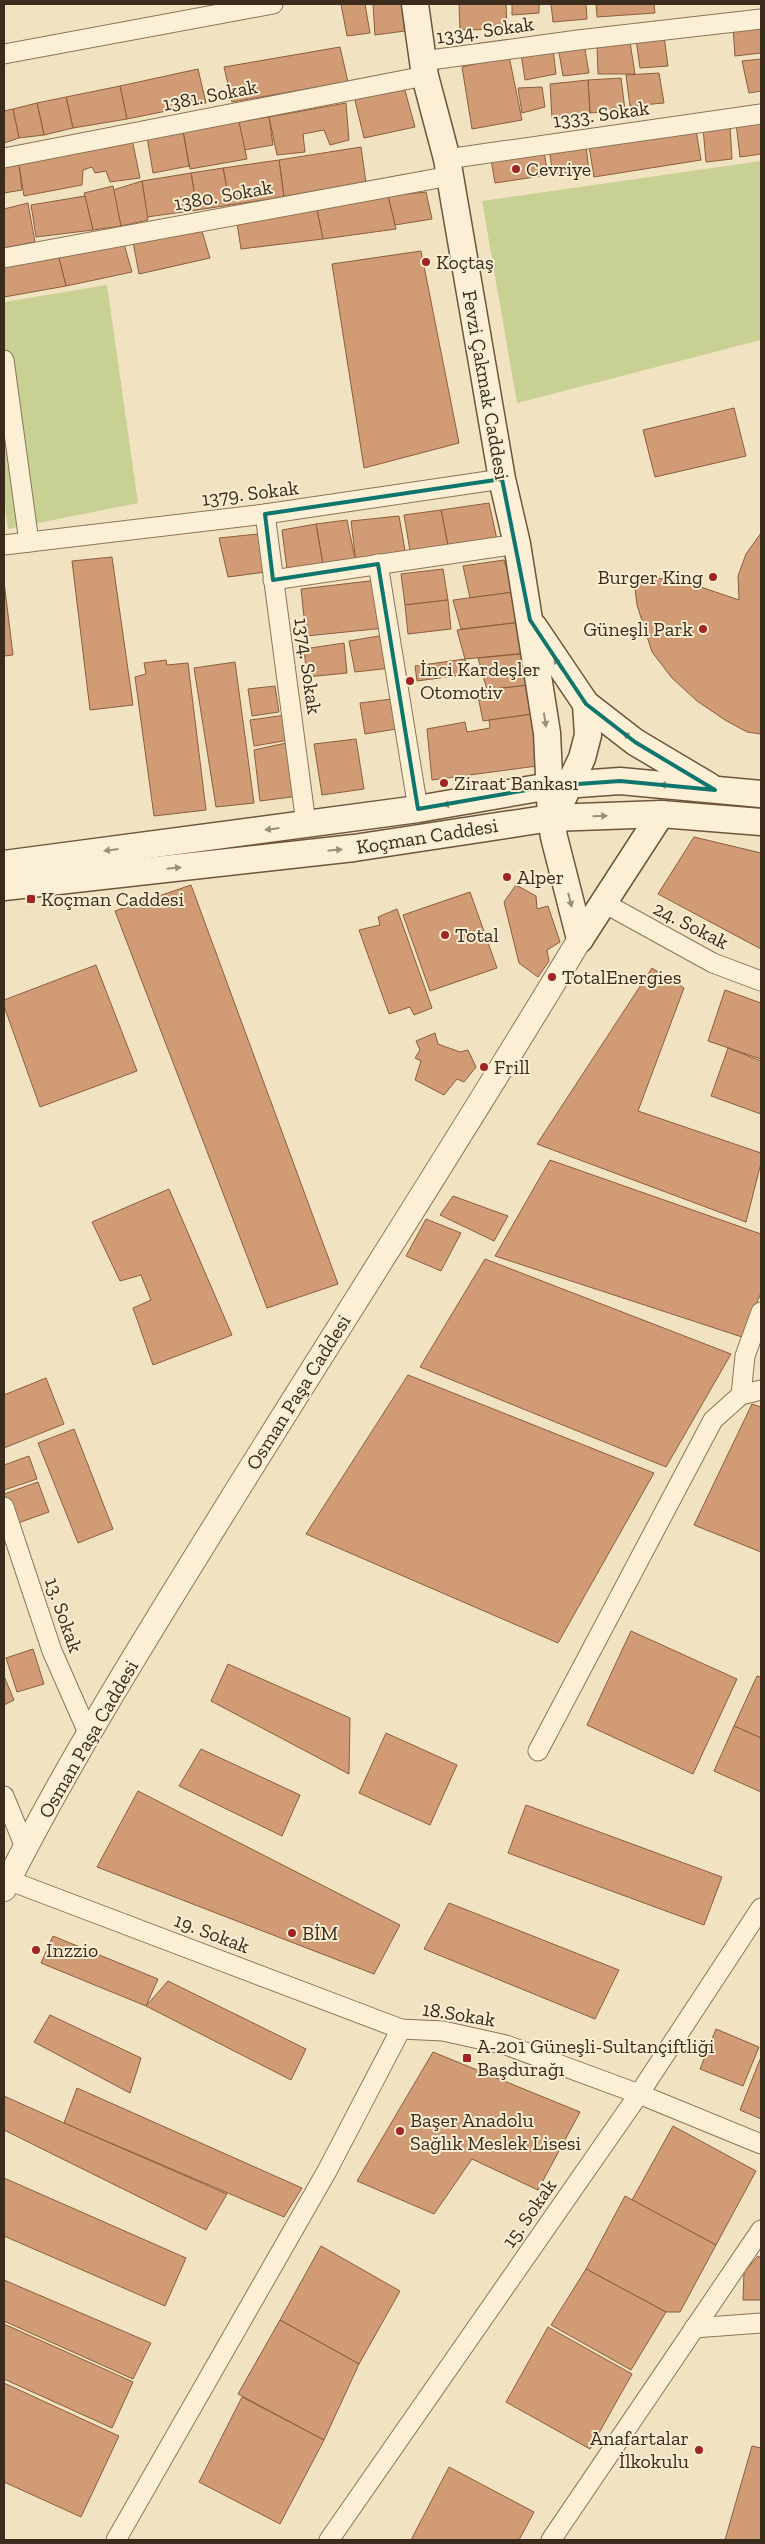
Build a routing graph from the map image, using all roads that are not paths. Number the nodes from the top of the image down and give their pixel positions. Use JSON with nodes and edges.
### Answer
{"nodes":[{"id":1,"x":273,"y":4,"type":"edge"},
{"id":2,"x":414,"y":4,"type":"edge"},
{"id":3,"x":761,"y":19,"type":"edge"},
{"id":4,"x":4,"y":54,"type":"edge"},
{"id":5,"x":424,"y":68,"type":"junction"},
{"id":6,"x":761,"y":114,"type":"edge"},
{"id":7,"x":4,"y":158,"type":"edge"},
{"id":8,"x":448,"y":168,"type":"junction"},
{"id":9,"x":4,"y":258,"type":"edge"},
{"id":10,"x":4,"y":360,"type":"edge"},
{"id":11,"x":502,"y":480,"type":"junction"},
{"id":12,"x":266,"y":514,"type":"junction"},
{"id":13,"x":30,"y":542,"type":"junction"},
{"id":14,"x":517,"y":544,"type":"junction"},
{"id":15,"x":4,"y":545,"type":"edge"},
{"id":16,"x":378,"y":564,"type":"junction"},
{"id":17,"x":273,"y":580,"type":"junction"},
{"id":18,"x":530,"y":620,"type":"junction"},
{"id":19,"x":586,"y":704,"type":"junction"},
{"id":20,"x":560,"y":786,"type":"junction"},
{"id":21,"x":715,"y":790,"type":"junction"},
{"id":22,"x":761,"y":794,"type":"edge"},
{"id":23,"x":418,"y":810,"type":"junction"},
{"id":24,"x":661,"y":814,"type":"junction"},
{"id":25,"x":551,"y":818,"type":"junction"},
{"id":26,"x":761,"y":822,"type":"edge"},
{"id":27,"x":306,"y":824,"type":"junction"},
{"id":28,"x":4,"y":864,"type":"edge"},
{"id":29,"x":4,"y":887,"type":"edge"},
{"id":30,"x":604,"y":903,"type":"junction"},
{"id":31,"x":580,"y":939,"type":"junction"},
{"id":32,"x":761,"y":981,"type":"edge"},
{"id":33,"x":761,"y":1312,"type":"edge"},
{"id":34,"x":761,"y":1390,"type":"edge"},
{"id":35,"x":741,"y":1395,"type":"junction"},
{"id":36,"x":4,"y":1507,"type":"edge"},
{"id":37,"x":89,"y":1735,"type":"junction"},
{"id":38,"x":538,"y":1751,"type":"dead end"},
{"id":39,"x":4,"y":1796,"type":"edge"},
{"id":40,"x":24,"y":1847,"type":"junction"},
{"id":41,"x":6,"y":1884,"type":"edge"},
{"id":42,"x":761,"y":1908,"type":"edge"},
{"id":43,"x":401,"y":2029,"type":"junction"},
{"id":44,"x":639,"y":2094,"type":"junction"},
{"id":45,"x":761,"y":2144,"type":"edge"},
{"id":46,"x":761,"y":2230,"type":"edge"},
{"id":47,"x":761,"y":2323,"type":"edge"},
{"id":48,"x":694,"y":2328,"type":"junction"},
{"id":49,"x":116,"y":2540,"type":"edge"},
{"id":50,"x":329,"y":2540,"type":"edge"},
{"id":51,"x":550,"y":2540,"type":"edge"}],
"edges":[{"from":1,"to":4,"type":"street"},
{"from":2,"to":5,"type":"main road","name":"Fevzi Çakmak Caddesi"},
{"from":3,"to":5,"type":"street","name":"1334. Sokak"},
{"from":5,"to":7,"type":"street","name":"1381. Sokak"},
{"from":5,"to":8,"type":"main road","name":"Fevzi Çakmak Caddesi"},
{"from":6,"to":8,"type":"street","name":"1333. Sokak"},
{"from":8,"to":9,"type":"street","name":"1380. Sokak"},
{"from":8,"to":11,"type":"main road","name":"Fevzi Çakmak Caddesi"},
{"from":10,"to":13,"type":"street"},
{"from":11,"to":12,"type":"street","name":"1379. Sokak"},
{"from":11,"to":14,"type":"main road","name":"Fevzi Çakmak Caddesi"},
{"from":12,"to":13,"type":"street","name":"1379. Sokak"},
{"from":12,"to":17,"type":"street","name":"1374. Sokak"},
{"from":13,"to":15,"type":"street","name":"1379. Sokak"},
{"from":14,"to":16,"type":"street"},
{"from":14,"to":18,"type":"main road","name":"Fevzi Çakmak Caddesi"},
{"from":16,"to":17,"type":"street"},
{"from":16,"to":23,"type":"street"},
{"from":17,"to":27,"type":"street","name":"1374. Sokak"},
{"from":19,"to":18,"type":"main road","one_way":true},
{"from":18,"to":20,"type":"main road","name":"Fevzi Çakmak Caddesi","one_way":true},
{"from":19,"to":20,"type":"main road"},
{"from":21,"to":19,"type":"main road","one_way":true},
{"from":21,"to":20,"type":"main road","name":"Koçman Caddesi","one_way":true},
{"from":20,"to":23,"type":"main road","name":"Koçman Caddesi","one_way":true},
{"from":20,"to":25,"type":"main road","name":"Fevzi Çakmak Caddesi"},
{"from":21,"to":22,"type":"main road","name":"Koçman Caddesi"},
{"from":23,"to":27,"type":"main road","name":"Koçman Caddesi"},
{"from":25,"to":24,"type":"main road","name":"Koçman Caddesi","one_way":true},
{"from":24,"to":26,"type":"main road","name":"Koçman Caddesi"},
{"from":24,"to":30,"type":"main road","name":"Osman Paşa Caddesi"},
{"from":29,"to":25,"type":"main road","name":"Koçman Caddesi","one_way":true},
{"from":25,"to":31,"type":"main road","name":"Fevzi Çakmak Caddesi","one_way":true},
{"from":27,"to":28,"type":"main road","name":"Koçman Caddesi","one_way":true},
{"from":30,"to":31,"type":"main road","name":"Osman Paşa Caddesi"},
{"from":30,"to":32,"type":"street","name":"24. Sokak"},
{"from":31,"to":37,"type":"street","name":"Osman Paşa Caddesi"},
{"from":33,"to":35,"type":"street"},
{"from":34,"to":35,"type":"street"},
{"from":35,"to":38,"type":"street"},
{"from":36,"to":37,"type":"street","name":"13. Sokak"},
{"from":37,"to":40,"type":"street","name":"Osman Paşa Caddesi"},
{"from":39,"to":40,"type":"street"},
{"from":40,"to":41,"type":"street","name":"Osman Paşa Caddesi"},
{"from":41,"to":43,"type":"street","name":"19. Sokak"},
{"from":42,"to":44,"type":"street","name":"15. Sokak"},
{"from":43,"to":44,"type":"street","name":"18.Sokak"},
{"from":43,"to":49,"type":"street"},
{"from":44,"to":45,"type":"street","name":"18.Sokak"},
{"from":44,"to":50,"type":"street","name":"15. Sokak"},
{"from":46,"to":48,"type":"street"},
{"from":47,"to":48,"type":"street"},
{"from":48,"to":51,"type":"street"}]}
